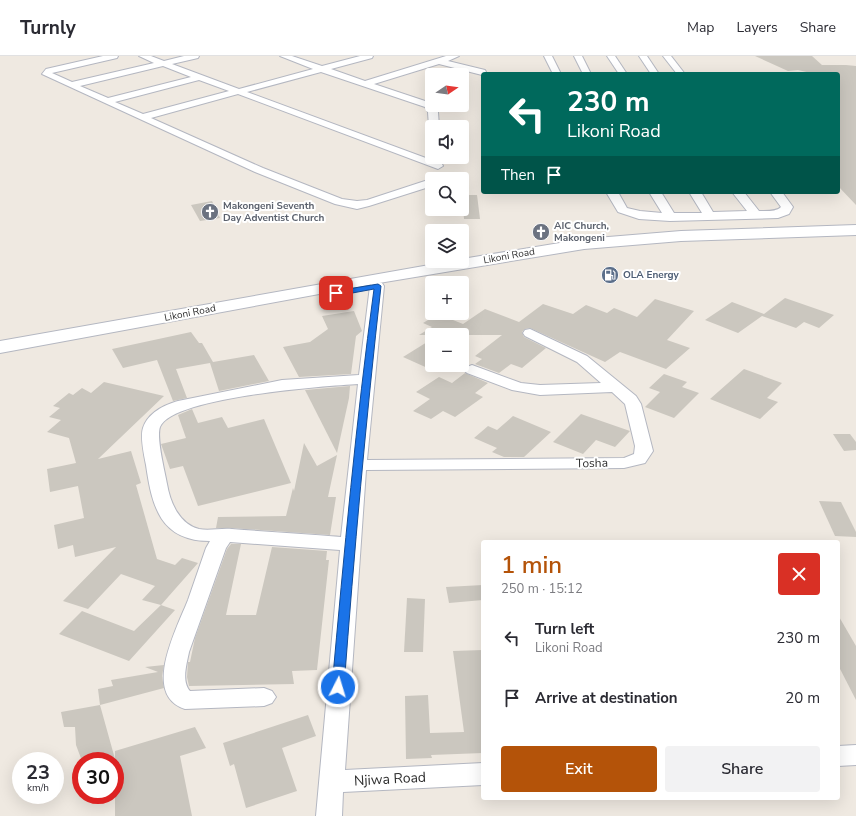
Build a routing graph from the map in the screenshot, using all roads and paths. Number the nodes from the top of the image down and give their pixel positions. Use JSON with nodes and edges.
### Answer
{"nodes":[{"id":1,"x":114,"y":56,"type":"edge"},
{"id":2,"x":143,"y":56,"type":"edge"},
{"id":3,"x":195,"y":56,"type":"edge"},
{"id":4,"x":284,"y":56,"type":"edge"},
{"id":5,"x":369,"y":56,"type":"edge"},
{"id":6,"x":422,"y":56,"type":"edge"},
{"id":7,"x":455,"y":56,"type":"edge"},
{"id":8,"x":548,"y":56,"type":"edge"},
{"id":9,"x":578,"y":56,"type":"edge"},
{"id":10,"x":611,"y":56,"type":"edge"},
{"id":11,"x":643,"y":56,"type":"edge"},
{"id":12,"x":667,"y":56,"type":"edge"},
{"id":13,"x":438,"y":61,"type":"junction"},
{"id":14,"x":163,"y":63,"type":"junction"},
{"id":15,"x":322,"y":68,"type":"junction"},
{"id":16,"x":482,"y":72,"type":"dead end"},
{"id":17,"x":556,"y":72,"type":"edge"},
{"id":18,"x":586,"y":72,"type":"edge"},
{"id":19,"x":622,"y":72,"type":"edge"},
{"id":20,"x":654,"y":72,"type":"edge"},
{"id":21,"x":679,"y":72,"type":"edge"},
{"id":22,"x":200,"y":77,"type":"junction"},
{"id":23,"x":366,"y":83,"type":"junction"},
{"id":24,"x":72,"y":85,"type":"junction"},
{"id":25,"x":237,"y":91,"type":"junction"},
{"id":26,"x":108,"y":101,"type":"junction"},
{"id":27,"x":144,"y":117,"type":"junction"},
{"id":28,"x":434,"y":120,"type":"edge"},
{"id":29,"x":425,"y":156,"type":"edge"},
{"id":30,"x":425,"y":184,"type":"edge"},
{"id":31,"x":613,"y":194,"type":"edge"},
{"id":32,"x":656,"y":194,"type":"edge"},
{"id":33,"x":696,"y":194,"type":"edge"},
{"id":34,"x":740,"y":194,"type":"edge"},
{"id":35,"x":778,"y":194,"type":"edge"},
{"id":36,"x":709,"y":215,"type":"junction"},
{"id":37,"x":756,"y":215,"type":"junction"},
{"id":38,"x":670,"y":217,"type":"junction"},
{"id":39,"x":856,"y":230,"type":"edge"},
{"id":40,"x":856,"y":233,"type":"edge"},
{"id":41,"x":378,"y":286,"type":"junction"},
{"id":42,"x":530,"y":333,"type":"dead end"},
{"id":43,"x":2,"y":348,"type":"edge"},
{"id":44,"x":472,"y":370,"type":"dead end"},
{"id":45,"x":366,"y":379,"type":"junction"},
{"id":46,"x":616,"y":387,"type":"junction"},
{"id":47,"x":359,"y":465,"type":"junction"},
{"id":48,"x":224,"y":535,"type":"junction"},
{"id":49,"x":350,"y":544,"type":"junction"},
{"id":50,"x":264,"y":697,"type":"dead end"},
{"id":51,"x":856,"y":755,"type":"edge"},
{"id":52,"x":840,"y":756,"type":"edge"},
{"id":53,"x":481,"y":774,"type":"edge"},
{"id":54,"x":330,"y":782,"type":"junction"},
{"id":55,"x":329,"y":816,"type":"edge"}],
"edges":[{"from":1,"to":24,"type":"street"},
{"from":2,"to":14,"type":"street"},
{"from":3,"to":14,"type":"street"},
{"from":4,"to":15,"type":"street"},
{"from":5,"to":15,"type":"street"},
{"from":6,"to":13,"type":"street"},
{"from":7,"to":13,"type":"street"},
{"from":8,"to":17,"type":"street"},
{"from":9,"to":18,"type":"street"},
{"from":10,"to":19,"type":"street"},
{"from":11,"to":20,"type":"street"},
{"from":12,"to":21,"type":"street"},
{"from":13,"to":16,"type":"street"},
{"from":13,"to":23,"type":"street"},
{"from":14,"to":22,"type":"street"},
{"from":14,"to":24,"type":"street"},
{"from":15,"to":23,"type":"street"},
{"from":15,"to":25,"type":"street"},
{"from":22,"to":25,"type":"street"},
{"from":22,"to":26,"type":"street"},
{"from":23,"to":28,"type":"street"},
{"from":24,"to":26,"type":"street"},
{"from":25,"to":27,"type":"street"},
{"from":25,"to":29,"type":"street"},
{"from":26,"to":27,"type":"street"},
{"from":27,"to":30,"type":"street"},
{"from":31,"to":38,"type":"street"},
{"from":32,"to":38,"type":"street"},
{"from":33,"to":36,"type":"street"},
{"from":34,"to":37,"type":"street"},
{"from":35,"to":37,"type":"street"},
{"from":36,"to":37,"type":"street"},
{"from":36,"to":38,"type":"street"},
{"from":39,"to":43,"type":"street","name":"Likoni Road"},
{"from":40,"to":41,"type":"street","name":"Likoni Road"},
{"from":41,"to":43,"type":"street","name":"Likoni Road"},
{"from":41,"to":45,"type":"street"},
{"from":42,"to":46,"type":"street","name":"Tosha"},
{"from":44,"to":46,"type":"street"},
{"from":45,"to":47,"type":"street"},
{"from":45,"to":48,"type":"street"},
{"from":46,"to":47,"type":"street","name":"Tosha"},
{"from":47,"to":49,"type":"street"},
{"from":48,"to":49,"type":"street"},
{"from":48,"to":50,"type":"street"},
{"from":49,"to":54,"type":"street"},
{"from":51,"to":52,"type":"street"},
{"from":53,"to":54,"type":"street","name":"Njiwa Road"},
{"from":54,"to":55,"type":"street"}]}
